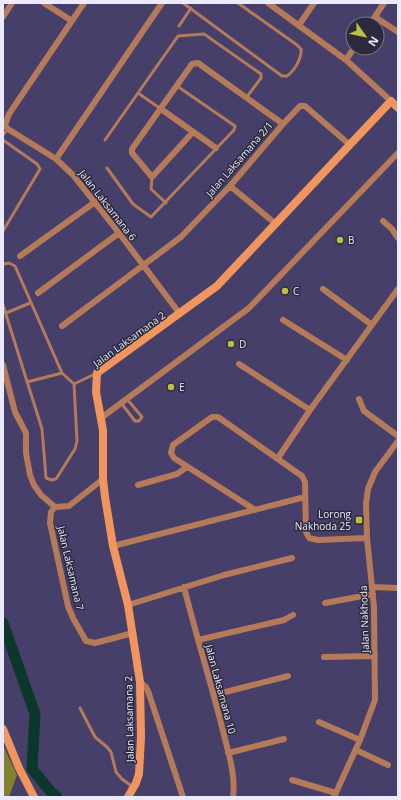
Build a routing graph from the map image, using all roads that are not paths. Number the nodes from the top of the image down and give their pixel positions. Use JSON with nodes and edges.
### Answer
{"nodes":[{"id":1,"x":12,"y":3,"type":"edge"},
{"id":2,"x":44,"y":3,"type":"edge"},
{"id":3,"x":84,"y":3,"type":"edge"},
{"id":4,"x":162,"y":3,"type":"edge"},
{"id":5,"x":183,"y":3,"type":"edge"},
{"id":6,"x":238,"y":3,"type":"edge"},
{"id":7,"x":245,"y":3,"type":"edge"},
{"id":8,"x":268,"y":3,"type":"edge"},
{"id":9,"x":314,"y":3,"type":"edge"},
{"id":10,"x":384,"y":3,"type":"edge"},
{"id":11,"x":243,"y":6,"type":"junction"},
{"id":12,"x":191,"y":8,"type":"junction"},
{"id":13,"x":375,"y":16,"type":"edge"},
{"id":14,"x":3,"y":17,"type":"edge"},
{"id":15,"x":72,"y":21,"type":"junction"},
{"id":16,"x":385,"y":24,"type":"edge"},
{"id":17,"x":299,"y":25,"type":"junction"},
{"id":18,"x":179,"y":26,"type":"dead end"},
{"id":19,"x":398,"y":32,"type":"edge"},
{"id":20,"x":349,"y":56,"type":"edge"},
{"id":21,"x":346,"y":60,"type":"junction"},
{"id":22,"x":177,"y":86,"type":"junction"},
{"id":23,"x":138,"y":93,"type":"junction"},
{"id":24,"x":246,"y":98,"type":"junction"},
{"id":25,"x":391,"y":101,"type":"junction"},
{"id":26,"x":398,"y":108,"type":"edge"},
{"id":27,"x":161,"y":109,"type":"junction"},
{"id":28,"x":283,"y":124,"type":"junction"},
{"id":29,"x":5,"y":126,"type":"edge"},
{"id":30,"x":193,"y":132,"type":"junction"},
{"id":31,"x":3,"y":135,"type":"edge"},
{"id":32,"x":3,"y":140,"type":"edge"},
{"id":33,"x":105,"y":140,"type":"dead end"},
{"id":34,"x":350,"y":145,"type":"junction"},
{"id":35,"x":216,"y":148,"type":"junction"},
{"id":36,"x":398,"y":153,"type":"edge"},
{"id":37,"x":56,"y":159,"type":"junction"},
{"id":38,"x":107,"y":168,"type":"dead end"},
{"id":39,"x":152,"y":177,"type":"junction"},
{"id":40,"x":230,"y":186,"type":"junction"},
{"id":41,"x":95,"y":202,"type":"junction"},
{"id":42,"x":166,"y":203,"type":"junction"},
{"id":43,"x":382,"y":221,"type":"dead end"},
{"id":44,"x":276,"y":224,"type":"junction"},
{"id":45,"x":3,"y":231,"type":"edge"},
{"id":46,"x":119,"y":233,"type":"junction"},
{"id":47,"x":398,"y":238,"type":"edge"},
{"id":48,"x":20,"y":256,"type":"dead end"},
{"id":49,"x":3,"y":264,"type":"edge"},
{"id":50,"x":143,"y":266,"type":"junction"},
{"id":51,"x":323,"y":289,"type":"dead end"},
{"id":52,"x":398,"y":289,"type":"edge"},
{"id":53,"x":38,"y":293,"type":"dead end"},
{"id":54,"x":30,"y":303,"type":"junction"},
{"id":55,"x":3,"y":305,"type":"edge"},
{"id":56,"x":6,"y":313,"type":"junction"},
{"id":57,"x":180,"y":314,"type":"junction"},
{"id":58,"x":283,"y":320,"type":"dead end"},
{"id":59,"x":372,"y":325,"type":"junction"},
{"id":60,"x":62,"y":326,"type":"dead end"},
{"id":61,"x":347,"y":360,"type":"junction"},
{"id":62,"x":3,"y":364,"type":"edge"},
{"id":63,"x":239,"y":364,"type":"dead end"},
{"id":64,"x":62,"y":373,"type":"junction"},
{"id":65,"x":97,"y":373,"type":"junction"},
{"id":66,"x":27,"y":382,"type":"junction"},
{"id":67,"x":74,"y":384,"type":"junction"},
{"id":68,"x":127,"y":399,"type":"junction"},
{"id":69,"x":359,"y":399,"type":"dead end"},
{"id":70,"x":121,"y":403,"type":"junction"},
{"id":71,"x":310,"y":410,"type":"junction"},
{"id":72,"x":101,"y":418,"type":"junction"},
{"id":73,"x":398,"y":436,"type":"edge"},
{"id":74,"x":398,"y":441,"type":"edge"},
{"id":75,"x":278,"y":458,"type":"junction"},
{"id":76,"x":187,"y":467,"type":"junction"},
{"id":77,"x":103,"y":479,"type":"junction"},
{"id":78,"x":138,"y":485,"type":"dead end"},
{"id":79,"x":305,"y":497,"type":"junction"},
{"id":80,"x":55,"y":507,"type":"junction"},
{"id":81,"x":255,"y":510,"type":"junction"},
{"id":82,"x":368,"y":538,"type":"junction"},
{"id":83,"x":113,"y":546,"type":"junction"},
{"id":84,"x":292,"y":558,"type":"dead end"},
{"id":85,"x":184,"y":587,"type":"junction"},
{"id":86,"x":373,"y":587,"type":"junction"},
{"id":87,"x":398,"y":588,"type":"edge"},
{"id":88,"x":374,"y":594,"type":"junction"},
{"id":89,"x":325,"y":603,"type":"dead end"},
{"id":90,"x":128,"y":605,"type":"junction"},
{"id":91,"x":293,"y":615,"type":"dead end"},
{"id":92,"x":133,"y":633,"type":"junction"},
{"id":93,"x":198,"y":640,"type":"junction"},
{"id":94,"x":375,"y":656,"type":"junction"},
{"id":95,"x":324,"y":657,"type":"dead end"},
{"id":96,"x":288,"y":676,"type":"dead end"},
{"id":97,"x":140,"y":682,"type":"junction"},
{"id":98,"x":214,"y":695,"type":"junction"},
{"id":99,"x":80,"y":708,"type":"dead end"},
{"id":100,"x":319,"y":722,"type":"dead end"},
{"id":101,"x":3,"y":730,"type":"edge"},
{"id":102,"x":284,"y":739,"type":"dead end"},
{"id":103,"x":360,"y":740,"type":"junction"},
{"id":104,"x":356,"y":750,"type":"junction"},
{"id":105,"x":228,"y":753,"type":"junction"},
{"id":106,"x":388,"y":765,"type":"dead end"},
{"id":107,"x":292,"y":780,"type":"dead end"},
{"id":108,"x":134,"y":787,"type":"junction"},
{"id":109,"x":335,"y":795,"type":"edge"},
{"id":110,"x":34,"y":797,"type":"edge"},
{"id":111,"x":128,"y":797,"type":"edge"},
{"id":112,"x":183,"y":797,"type":"edge"},
{"id":113,"x":233,"y":797,"type":"edge"}],
"edges":[{"from":1,"to":14,"type":"street"},
{"from":2,"to":15,"type":"street"},
{"from":3,"to":15,"type":"street"},
{"from":4,"to":37,"type":"street"},
{"from":5,"to":12,"type":"lane"},
{"from":6,"to":11,"type":"lane"},
{"from":7,"to":11,"type":"lane"},
{"from":8,"to":17,"type":"street"},
{"from":9,"to":17,"type":"street"},
{"from":10,"to":13,"type":"street"},
{"from":11,"to":12,"type":"lane"},
{"from":12,"to":18,"type":"lane"},
{"from":15,"to":29,"type":"street"},
{"from":16,"to":19,"type":"street"},
{"from":17,"to":21,"type":"street"},
{"from":20,"to":21,"type":"street"},
{"from":21,"to":25,"type":"street"},
{"from":22,"to":24,"type":"street"},
{"from":22,"to":27,"type":"street"},
{"from":22,"to":35,"type":"lane"},
{"from":23,"to":24,"type":"lane"},
{"from":23,"to":27,"type":"lane"},
{"from":23,"to":33,"type":"lane"},
{"from":24,"to":28,"type":"street"},
{"from":25,"to":26,"type":"street"},
{"from":25,"to":34,"type":"street","name":"Jalan Laksamana 2"},
{"from":27,"to":30,"type":"street"},
{"from":27,"to":39,"type":"street"},
{"from":28,"to":34,"type":"street","name":"Jalan Laksamana 2/1"},
{"from":28,"to":40,"type":"street","name":"Jalan Laksamana 2/1"},
{"from":29,"to":31,"type":"lane"},
{"from":29,"to":37,"type":"street","name":"Jalan Laksamana 6"},
{"from":30,"to":35,"type":"street"},
{"from":30,"to":39,"type":"street"},
{"from":32,"to":45,"type":"lane"},
{"from":34,"to":44,"type":"street","name":"Jalan Laksamana 2"},
{"from":35,"to":42,"type":"lane"},
{"from":36,"to":68,"type":"street"},
{"from":37,"to":41,"type":"street","name":"Jalan Laksamana 6"},
{"from":38,"to":42,"type":"lane"},
{"from":39,"to":42,"type":"lane"},
{"from":40,"to":44,"type":"street"},
{"from":40,"to":50,"type":"street","name":"Jalan Laksamana 2/1"},
{"from":41,"to":46,"type":"street","name":"Jalan Laksamana 6"},
{"from":41,"to":48,"type":"street"},
{"from":43,"to":47,"type":"street"},
{"from":44,"to":57,"type":"street","name":"Jalan Laksamana 2"},
{"from":46,"to":50,"type":"street","name":"Jalan Laksamana 6"},
{"from":46,"to":53,"type":"street"},
{"from":49,"to":54,"type":"lane"},
{"from":50,"to":57,"type":"street","name":"Jalan Laksamana 6"},
{"from":50,"to":60,"type":"street","name":"Jalan Laksamana 2/1"},
{"from":51,"to":59,"type":"street"},
{"from":52,"to":59,"type":"street"},
{"from":54,"to":56,"type":"lane"},
{"from":54,"to":64,"type":"lane"},
{"from":55,"to":56,"type":"lane"},
{"from":56,"to":66,"type":"lane"},
{"from":57,"to":65,"type":"street","name":"Jalan Laksamana 2"},
{"from":58,"to":61,"type":"street"},
{"from":59,"to":61,"type":"street"},
{"from":61,"to":71,"type":"street"},
{"from":62,"to":80,"type":"street"},
{"from":63,"to":71,"type":"street"},
{"from":64,"to":66,"type":"lane"},
{"from":64,"to":67,"type":"lane"},
{"from":65,"to":67,"type":"lane"},
{"from":65,"to":72,"type":"street","name":"Jalan Laksamana 2"},
{"from":66,"to":67,"type":"lane"},
{"from":68,"to":70,"type":"street"},
{"from":68,"to":70,"type":"lane"},
{"from":69,"to":73,"type":"street"},
{"from":70,"to":72,"type":"street"},
{"from":71,"to":75,"type":"street"},
{"from":72,"to":77,"type":"street","name":"Jalan Laksamana 2"},
{"from":74,"to":82,"type":"street","name":"Jalan Nakhoda"},
{"from":75,"to":76,"type":"street"},
{"from":75,"to":79,"type":"street"},
{"from":76,"to":78,"type":"street"},
{"from":76,"to":81,"type":"street"},
{"from":77,"to":80,"type":"street"},
{"from":77,"to":83,"type":"street","name":"Jalan Laksamana 2"},
{"from":79,"to":81,"type":"street"},
{"from":79,"to":82,"type":"street"},
{"from":80,"to":92,"type":"street","name":"Jalan Laksamana 7"},
{"from":81,"to":83,"type":"street"},
{"from":82,"to":86,"type":"street","name":"Jalan Nakhoda"},
{"from":83,"to":90,"type":"street","name":"Jalan Laksamana 2"},
{"from":84,"to":85,"type":"street"},
{"from":85,"to":90,"type":"street"},
{"from":85,"to":93,"type":"street","name":"Jalan Laksamana 10"},
{"from":86,"to":87,"type":"street"},
{"from":86,"to":88,"type":"street","name":"Jalan Nakhoda"},
{"from":88,"to":89,"type":"street"},
{"from":88,"to":94,"type":"street","name":"Jalan Nakhoda"},
{"from":90,"to":92,"type":"street","name":"Jalan Laksamana 2"},
{"from":91,"to":93,"type":"street"},
{"from":92,"to":97,"type":"street","name":"Jalan Laksamana 2"},
{"from":93,"to":98,"type":"street","name":"Jalan Laksamana 10"},
{"from":94,"to":95,"type":"street"},
{"from":94,"to":103,"type":"street","name":"Jalan Nakhoda"},
{"from":96,"to":98,"type":"street"},
{"from":97,"to":108,"type":"street","name":"Jalan Laksamana 2"},
{"from":97,"to":112,"type":"street"},
{"from":98,"to":105,"type":"street","name":"Jalan Laksamana 10"},
{"from":99,"to":108,"type":"lane"},
{"from":100,"to":103,"type":"street"},
{"from":101,"to":110,"type":"street"},
{"from":102,"to":105,"type":"street"},
{"from":103,"to":104,"type":"street","name":"Jalan Nakhoda"},
{"from":104,"to":106,"type":"street"},
{"from":104,"to":109,"type":"street","name":"Jalan Nakhoda"},
{"from":105,"to":113,"type":"street","name":"Jalan Laksamana 10"},
{"from":107,"to":109,"type":"street"},
{"from":108,"to":111,"type":"street","name":"Jalan Laksamana 2"}]}
